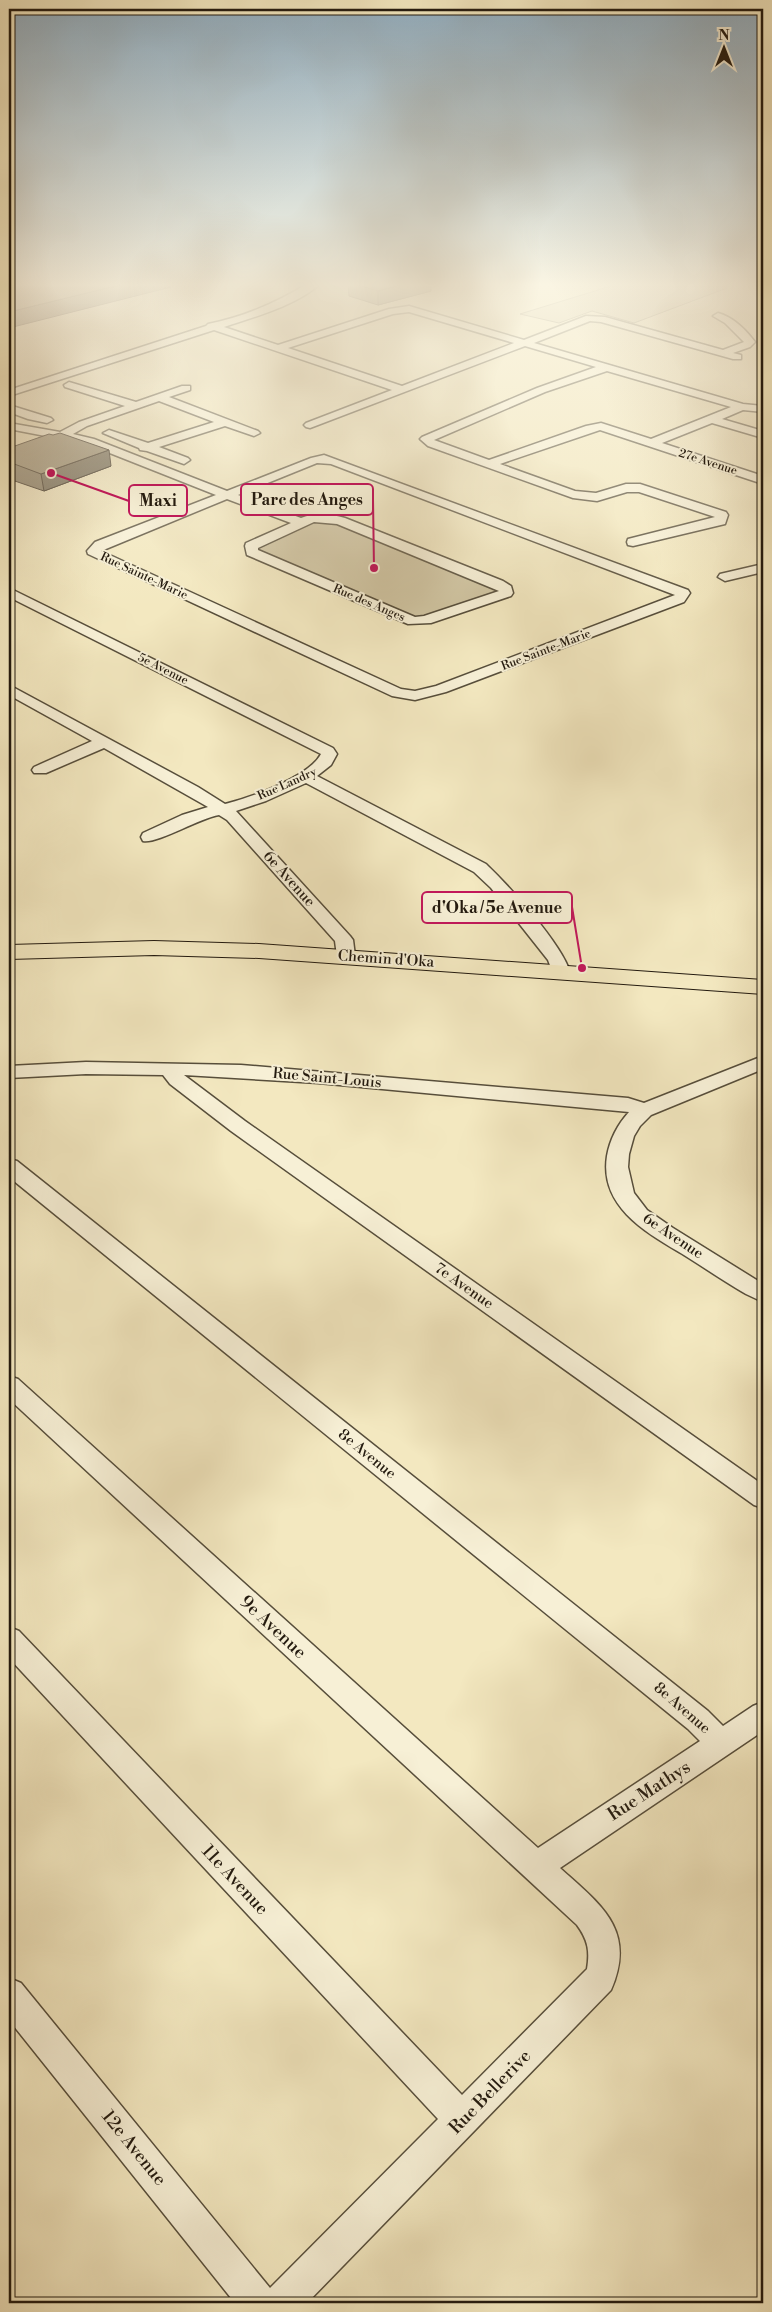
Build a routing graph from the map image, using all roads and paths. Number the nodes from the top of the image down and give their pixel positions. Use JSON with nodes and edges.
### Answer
{"nodes":[{"id":1,"x":56,"y":390,"type":"edge"},
{"id":2,"x":84,"y":390,"type":"edge"},
{"id":3,"x":180,"y":390,"type":"edge"},
{"id":4,"x":403,"y":390,"type":"edge"},
{"id":5,"x":544,"y":390,"type":"edge"},
{"id":6,"x":685,"y":390,"type":"edge"},
{"id":7,"x":158,"y":397,"type":"junction"},
{"id":8,"x":135,"y":406,"type":"junction"},
{"id":9,"x":9,"y":407,"type":"edge"},
{"id":10,"x":742,"y":407,"type":"junction"},
{"id":11,"x":763,"y":409,"type":"edge"},
{"id":12,"x":712,"y":419,"type":"junction"},
{"id":13,"x":225,"y":422,"type":"junction"},
{"id":14,"x":82,"y":424,"type":"junction"},
{"id":15,"x":310,"y":425,"type":"dead end"},
{"id":16,"x":9,"y":426,"type":"edge"},
{"id":17,"x":254,"y":433,"type":"dead end"},
{"id":18,"x":63,"y":435,"type":"junction"},
{"id":19,"x":763,"y":435,"type":"edge"},
{"id":20,"x":653,"y":442,"type":"junction"},
{"id":21,"x":147,"y":447,"type":"junction"},
{"id":22,"x":123,"y":454,"type":"junction"},
{"id":23,"x":184,"y":460,"type":"dead end"},
{"id":24,"x":489,"y":464,"type":"junction"},
{"id":25,"x":763,"y":480,"type":"edge"},
{"id":26,"x":226,"y":495,"type":"junction"},
{"id":27,"x":300,"y":522,"type":"junction"},
{"id":28,"x":634,"y":542,"type":"dead end"},
{"id":29,"x":763,"y":568,"type":"edge"},
{"id":30,"x":725,"y":577,"type":"dead end"},
{"id":31,"x":9,"y":592,"type":"edge"},
{"id":32,"x":9,"y":689,"type":"edge"},
{"id":33,"x":104,"y":742,"type":"junction"},
{"id":34,"x":318,"y":746,"type":"joint"},
{"id":35,"x":40,"y":770,"type":"dead end"},
{"id":36,"x":307,"y":777,"type":"junction"},
{"id":37,"x":222,"y":808,"type":"junction"},
{"id":38,"x":148,"y":837,"type":"dead end"},
{"id":39,"x":9,"y":952,"type":"edge"},
{"id":40,"x":346,"y":956,"type":"junction"},
{"id":41,"x":561,"y":972,"type":"junction"},
{"id":42,"x":763,"y":988,"type":"edge"},
{"id":43,"x":763,"y":1062,"type":"edge"},
{"id":44,"x":174,"y":1069,"type":"junction"},
{"id":45,"x":9,"y":1072,"type":"edge"},
{"id":46,"x":644,"y":1110,"type":"junction"},
{"id":47,"x":9,"y":1166,"type":"edge"},
{"id":48,"x":763,"y":1294,"type":"edge"},
{"id":49,"x":9,"y":1385,"type":"edge"},
{"id":50,"x":763,"y":1498,"type":"edge"},
{"id":51,"x":9,"y":1639,"type":"edge"},
{"id":52,"x":763,"y":1715,"type":"edge"},
{"id":53,"x":722,"y":1744,"type":"junction"},
{"id":54,"x":537,"y":1869,"type":"junction"},
{"id":55,"x":9,"y":1994,"type":"edge"},
{"id":56,"x":462,"y":2120,"type":"junction"},
{"id":57,"x":258,"y":2303,"type":"edge"},
{"id":58,"x":281,"y":2303,"type":"edge"}],
"edges":[{"from":1,"to":9,"type":"street"},
{"from":2,"to":8,"type":"street"},
{"from":3,"to":7,"type":"street"},
{"from":4,"to":15,"type":"street"},
{"from":5,"to":24,"type":"street"},
{"from":6,"to":10,"type":"street"},
{"from":7,"to":8,"type":"street"},
{"from":7,"to":13,"type":"street"},
{"from":8,"to":14,"type":"street"},
{"from":9,"to":14,"type":"street"},
{"from":10,"to":11,"type":"street"},
{"from":10,"to":12,"type":"street"},
{"from":12,"to":19,"type":"street"},
{"from":12,"to":20,"type":"street"},
{"from":13,"to":17,"type":"street"},
{"from":13,"to":21,"type":"street"},
{"from":14,"to":18,"type":"street"},
{"from":14,"to":21,"type":"street"},
{"from":16,"to":18,"type":"street"},
{"from":18,"to":22,"type":"street"},
{"from":20,"to":24,"type":"street","name":"27e Avenue"},
{"from":20,"to":25,"type":"street","name":"27e Avenue"},
{"from":21,"to":22,"type":"street"},
{"from":21,"to":23,"type":"street"},
{"from":22,"to":26,"type":"street"},
{"from":24,"to":28,"type":"street"},
{"from":26,"to":26,"type":"street","name":"Rue Sainte-Marie"},
{"from":26,"to":27,"type":"street"},
{"from":27,"to":27,"type":"street","name":"Rue des Anges"},
{"from":29,"to":30,"type":"street"},
{"from":31,"to":34,"type":"street","name":"5e Avenue"},
{"from":32,"to":33,"type":"street","name":"6e Avenue"},
{"from":33,"to":35,"type":"street"},
{"from":33,"to":37,"type":"street","name":"6e Avenue"},
{"from":34,"to":36,"type":"street","name":"Rue Landry"},
{"from":36,"to":37,"type":"street","name":"Rue Landry"},
{"from":36,"to":41,"type":"street"},
{"from":37,"to":38,"type":"street"},
{"from":37,"to":40,"type":"street","name":"6e Avenue"},
{"from":39,"to":40,"type":"main road","name":"Chemin d'Oka"},
{"from":40,"to":41,"type":"main road","name":"Chemin d'Oka"},
{"from":41,"to":42,"type":"main road","name":"Chemin d'Oka"},
{"from":43,"to":46,"type":"street","name":"6e Avenue"},
{"from":44,"to":45,"type":"street","name":"Rue Saint-Louis"},
{"from":44,"to":46,"type":"street","name":"Rue Saint-Louis"},
{"from":44,"to":50,"type":"street","name":"7e Avenue"},
{"from":46,"to":48,"type":"street","name":"6e Avenue"},
{"from":47,"to":53,"type":"street","name":"8e Avenue"},
{"from":49,"to":54,"type":"street","name":"9e Avenue"},
{"from":51,"to":56,"type":"street","name":"11e Avenue"},
{"from":52,"to":53,"type":"street","name":"Rue Mathys"},
{"from":53,"to":54,"type":"street","name":"Rue Mathys"},
{"from":54,"to":56,"type":"street","name":"Rue Bellerive"},
{"from":55,"to":57,"type":"street","name":"12e Avenue"},
{"from":56,"to":58,"type":"street","name":"Rue Bellerive"}]}
